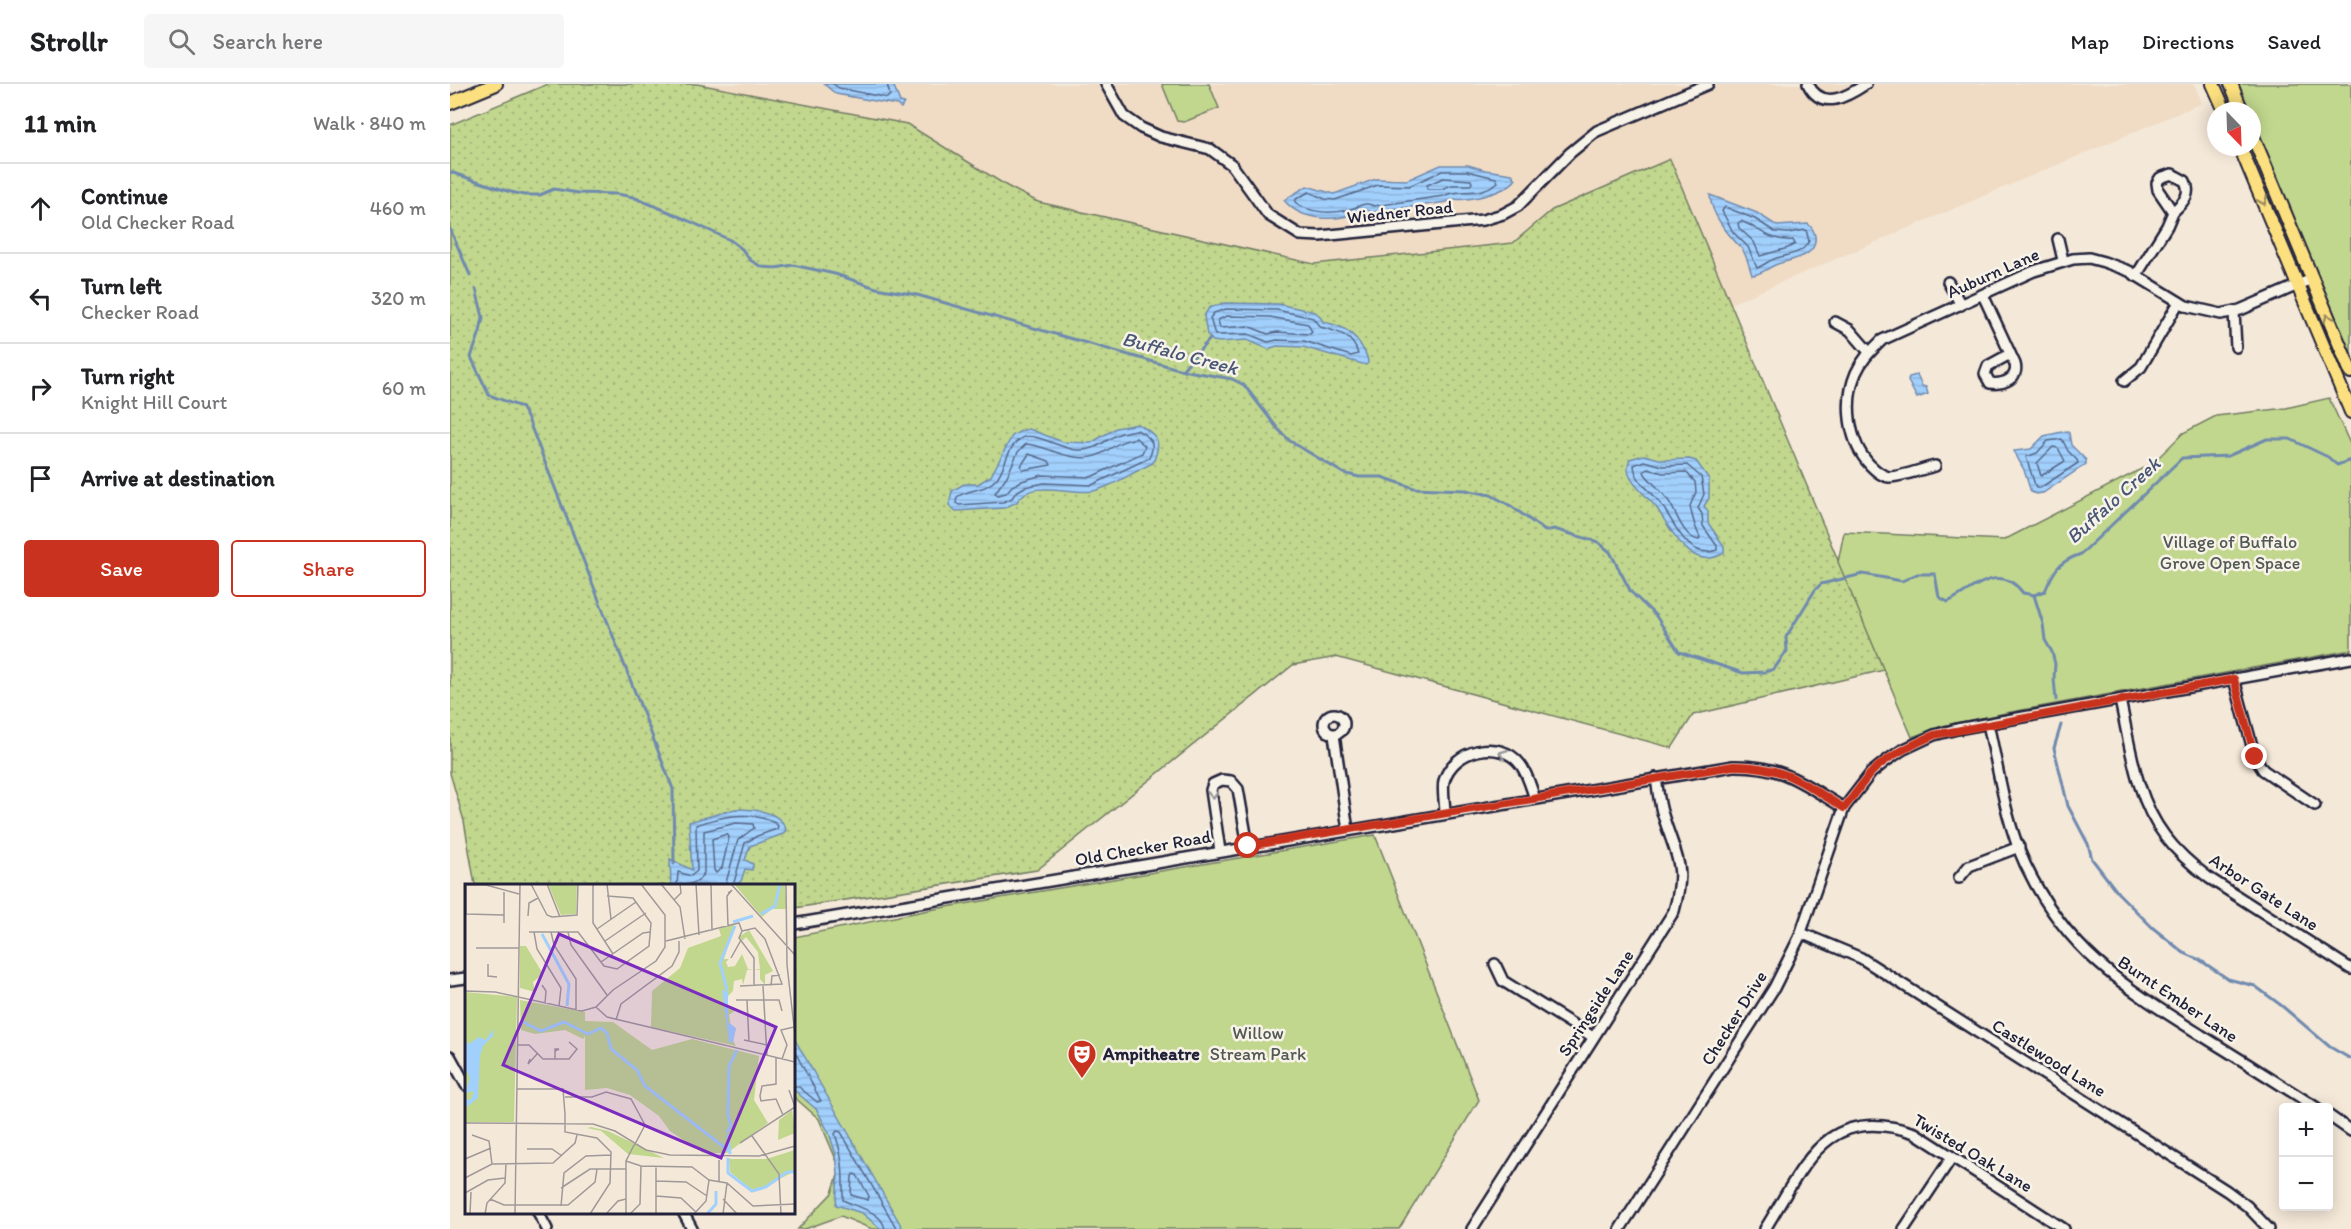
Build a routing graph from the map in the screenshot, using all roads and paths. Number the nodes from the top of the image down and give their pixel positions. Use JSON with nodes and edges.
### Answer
{"nodes":[{"id":1,"x":496,"y":84,"type":"edge"},
{"id":2,"x":1708,"y":84,"type":"edge"},
{"id":3,"x":1808,"y":84,"type":"edge"},
{"id":4,"x":1866,"y":84,"type":"edge"},
{"id":5,"x":2213,"y":84,"type":"edge"},
{"id":6,"x":2231,"y":84,"type":"edge"},
{"id":7,"x":1108,"y":88,"type":"edge"},
{"id":8,"x":2221,"y":102,"type":"edge"},
{"id":9,"x":2238,"y":102,"type":"edge"},
{"id":10,"x":450,"y":103,"type":"edge"},
{"id":11,"x":2244,"y":156,"type":"edge"},
{"id":12,"x":2261,"y":156,"type":"edge"},
{"id":13,"x":2173,"y":212,"type":"dead end"},
{"id":14,"x":2058,"y":239,"type":"dead end"},
{"id":15,"x":2063,"y":260,"type":"junction"},
{"id":16,"x":2136,"y":276,"type":"junction"},
{"id":17,"x":2312,"y":279,"type":"junction"},
{"id":18,"x":1948,"y":282,"type":"dead end"},
{"id":19,"x":2298,"y":286,"type":"junction"},
{"id":20,"x":1983,"y":295,"type":"junction"},
{"id":21,"x":2179,"y":302,"type":"junction"},
{"id":22,"x":1961,"y":305,"type":"junction"},
{"id":23,"x":2234,"y":312,"type":"junction"},
{"id":24,"x":1835,"y":322,"type":"dead end"},
{"id":25,"x":2235,"y":347,"type":"dead end"},
{"id":26,"x":1869,"y":352,"type":"junction"},
{"id":27,"x":2010,"y":354,"type":"dead end"},
{"id":28,"x":2351,"y":372,"type":"edge"},
{"id":29,"x":2124,"y":381,"type":"dead end"},
{"id":30,"x":2351,"y":412,"type":"edge"},
{"id":31,"x":1935,"y":466,"type":"dead end"},
{"id":32,"x":2351,"y":658,"type":"edge"},
{"id":33,"x":2234,"y":679,"type":"junction"},
{"id":34,"x":2120,"y":700,"type":"junction"},
{"id":35,"x":1988,"y":724,"type":"junction"},
{"id":36,"x":1334,"y":735,"type":"dead end"},
{"id":37,"x":1656,"y":778,"type":"junction"},
{"id":38,"x":1535,"y":799,"type":"junction"},
{"id":39,"x":2314,"y":805,"type":"dead end"},
{"id":40,"x":1844,"y":808,"type":"junction"},
{"id":41,"x":1445,"y":813,"type":"junction"},
{"id":42,"x":1348,"y":830,"type":"junction"},
{"id":43,"x":1248,"y":846,"type":"junction"},
{"id":44,"x":2019,"y":847,"type":"junction"},
{"id":45,"x":1220,"y":851,"type":"junction"},
{"id":46,"x":1959,"y":878,"type":"dead end"},
{"id":47,"x":795,"y":924,"type":"edge"},
{"id":48,"x":1801,"y":933,"type":"junction"},
{"id":49,"x":1495,"y":964,"type":"dead end"},
{"id":50,"x":2351,"y":969,"type":"edge"},
{"id":51,"x":465,"y":978,"type":"edge"},
{"id":52,"x":450,"y":980,"type":"edge"},
{"id":53,"x":1593,"y":1037,"type":"junction"},
{"id":54,"x":450,"y":1056,"type":"edge"},
{"id":55,"x":462,"y":1067,"type":"edge"},
{"id":56,"x":2311,"y":1103,"type":"edge"},
{"id":57,"x":2333,"y":1118,"type":"edge"},
{"id":58,"x":2351,"y":1131,"type":"edge"},
{"id":59,"x":1952,"y":1157,"type":"junction"},
{"id":60,"x":539,"y":1214,"type":"edge"},
{"id":61,"x":684,"y":1214,"type":"edge"},
{"id":62,"x":547,"y":1229,"type":"edge"},
{"id":63,"x":692,"y":1229,"type":"edge"},
{"id":64,"x":1472,"y":1229,"type":"edge"},
{"id":65,"x":1620,"y":1229,"type":"edge"},
{"id":66,"x":1765,"y":1229,"type":"edge"},
{"id":67,"x":1904,"y":1229,"type":"edge"},
{"id":68,"x":2064,"y":1229,"type":"edge"},
{"id":69,"x":2269,"y":1229,"type":"edge"}],
"edges":[{"from":1,"to":10,"type":"main road"},
{"from":2,"to":7,"type":"street","name":"Wiedner Road"},
{"from":3,"to":4,"type":"street"},
{"from":5,"to":8,"type":"main road"},
{"from":6,"to":9,"type":"main road"},
{"from":11,"to":19,"type":"main road","one_way":true},
{"from":12,"to":17,"type":"main road"},
{"from":13,"to":16,"type":"street"},
{"from":14,"to":15,"type":"street"},
{"from":15,"to":16,"type":"street","name":"Auburn Lane"},
{"from":15,"to":20,"type":"street","name":"Auburn Lane"},
{"from":16,"to":21,"type":"street","name":"Auburn Lane"},
{"from":17,"to":19,"type":"street","name":"Auburn Lane"},
{"from":28,"to":17,"type":"main road","one_way":true},
{"from":18,"to":22,"type":"street"},
{"from":19,"to":23,"type":"street","name":"Auburn Lane"},
{"from":19,"to":30,"type":"main road"},
{"from":20,"to":22,"type":"street","name":"Auburn Lane"},
{"from":20,"to":27,"type":"street"},
{"from":21,"to":23,"type":"street","name":"Auburn Lane"},
{"from":21,"to":29,"type":"street"},
{"from":22,"to":26,"type":"street","name":"Auburn Lane"},
{"from":23,"to":25,"type":"street"},
{"from":24,"to":26,"type":"street"},
{"from":26,"to":31,"type":"street","name":"Auburn Lane"},
{"from":32,"to":33,"type":"street","name":"Checker Drive"},
{"from":33,"to":34,"type":"street","name":"Checker Drive"},
{"from":33,"to":39,"type":"street"},
{"from":34,"to":35,"type":"street","name":"Checker Drive"},
{"from":34,"to":50,"type":"street","name":"Arbor Gate Lane"},
{"from":35,"to":40,"type":"street","name":"Checker Drive"},
{"from":35,"to":44,"type":"street","name":"Burnt Ember Lane"},
{"from":36,"to":42,"type":"street"},
{"from":37,"to":38,"type":"street","name":"Old Checker Road"},
{"from":37,"to":40,"type":"street","name":"Old Checker Road"},
{"from":37,"to":53,"type":"street","name":"Springside Lane"},
{"from":38,"to":41,"type":"street","name":"Old Checker Road"},
{"from":38,"to":41,"type":"street","one_way":true},
{"from":40,"to":48,"type":"street","name":"Checker Drive"},
{"from":41,"to":42,"type":"street","name":"Old Checker Road"},
{"from":42,"to":43,"type":"street","name":"Old Checker Road"},
{"from":43,"to":45,"type":"street","name":"Old Checker Road"},
{"from":43,"to":45,"type":"street","one_way":true},
{"from":44,"to":46,"type":"street"},
{"from":44,"to":56,"type":"street","name":"Burnt Ember Lane"},
{"from":45,"to":47,"type":"street","name":"Old Checker Road"},
{"from":48,"to":65,"type":"street","name":"Checker Drive"},
{"from":48,"to":69,"type":"street","name":"Castlewood Lane"},
{"from":49,"to":53,"type":"street"},
{"from":51,"to":52,"type":"street"},
{"from":53,"to":64,"type":"street","name":"Springside Lane"},
{"from":54,"to":55,"type":"street"},
{"from":57,"to":58,"type":"street"},
{"from":59,"to":66,"type":"street","name":"Twisted Oak Lane"},
{"from":59,"to":67,"type":"street"},
{"from":59,"to":68,"type":"street","name":"Twisted Oak Lane"},
{"from":60,"to":62,"type":"street"},
{"from":61,"to":63,"type":"street"}]}
